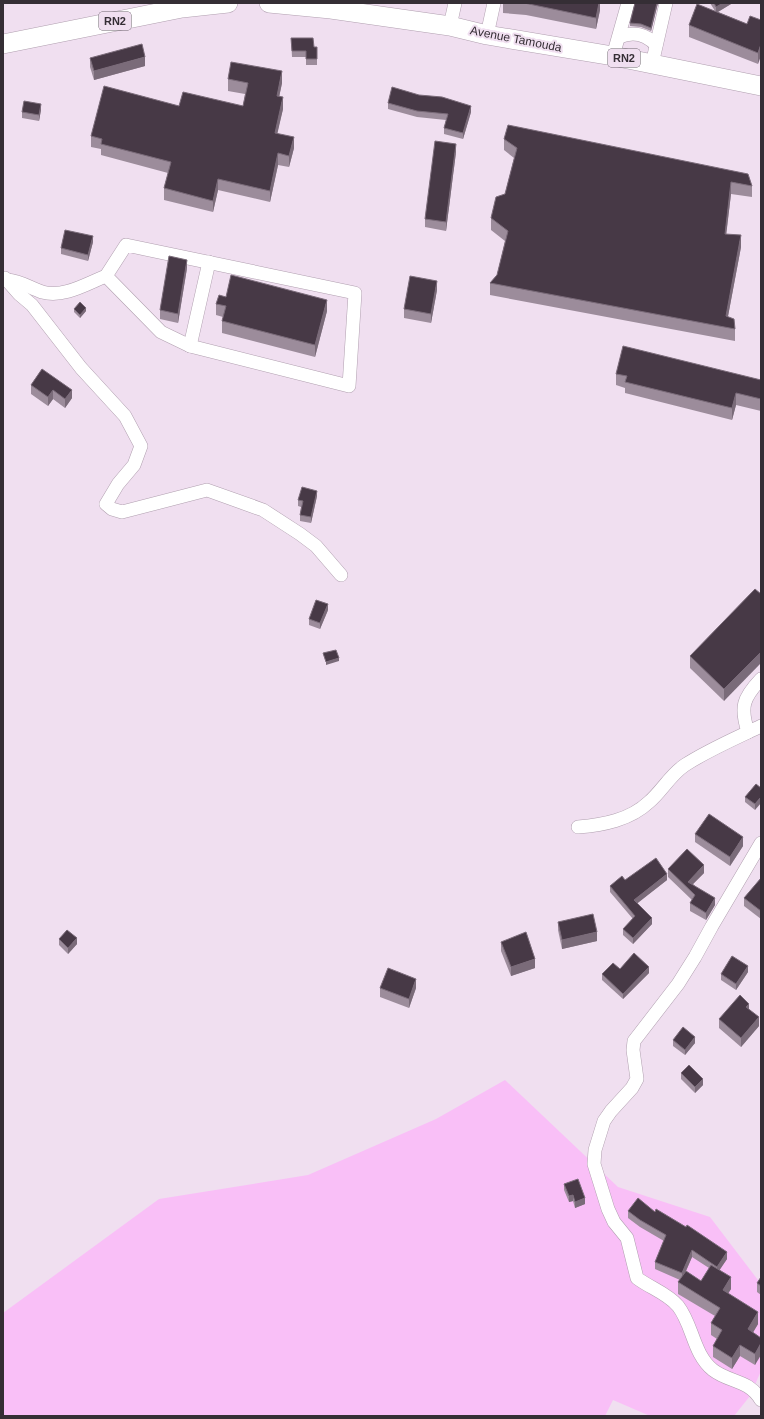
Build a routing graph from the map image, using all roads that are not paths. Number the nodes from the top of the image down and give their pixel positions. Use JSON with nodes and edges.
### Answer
{"nodes":[{"id":1,"x":228,"y":3,"type":"edge"},
{"id":2,"x":269,"y":3,"type":"edge"},
{"id":3,"x":455,"y":3,"type":"edge"},
{"id":4,"x":494,"y":3,"type":"edge"},
{"id":5,"x":629,"y":6,"type":"edge"},
{"id":6,"x":662,"y":11,"type":"edge"},
{"id":7,"x":450,"y":26,"type":"junction"},
{"id":8,"x":487,"y":35,"type":"junction"},
{"id":9,"x":619,"y":37,"type":"junction"},
{"id":10,"x":3,"y":44,"type":"edge"},
{"id":11,"x":656,"y":45,"type":"junction"},
{"id":12,"x":613,"y":56,"type":"junction"},
{"id":13,"x":652,"y":64,"type":"junction"},
{"id":14,"x":761,"y":86,"type":"edge"},
{"id":15,"x":210,"y":262,"type":"junction"},
{"id":16,"x":106,"y":276,"type":"junction"},
{"id":17,"x":5,"y":277,"type":"edge"},
{"id":18,"x":190,"y":346,"type":"junction"},
{"id":19,"x":341,"y":575,"type":"dead end"},
{"id":20,"x":761,"y":679,"type":"edge"},
{"id":21,"x":761,"y":726,"type":"edge"},
{"id":22,"x":748,"y":732,"type":"junction"},
{"id":23,"x":578,"y":827,"type":"dead end"},
{"id":24,"x":761,"y":843,"type":"edge"},
{"id":25,"x":761,"y":1400,"type":"edge"}],
"edges":[{"from":1,"to":10,"type":"highway","number":"RN2"},
{"from":2,"to":7,"type":"highway","name":"Avenue Tamouda","number":"RN2"},
{"from":3,"to":7,"type":"street"},
{"from":4,"to":8,"type":"street"},
{"from":5,"to":9,"type":"street"},
{"from":6,"to":11,"type":"street"},
{"from":7,"to":8,"type":"highway","name":"Avenue Tamouda","number":"RN2"},
{"from":8,"to":12,"type":"highway","name":"Avenue Tamouda","number":"RN2"},
{"from":9,"to":11,"type":"street"},
{"from":9,"to":12,"type":"street"},
{"from":11,"to":13,"type":"street"},
{"from":12,"to":13,"type":"highway","name":"Avenue Tamouda","number":"RN2"},
{"from":13,"to":14,"type":"highway","name":"Avenue Tamouda","number":"RN2"},
{"from":15,"to":16,"type":"street"},
{"from":15,"to":18,"type":"street"},
{"from":15,"to":18,"type":"street"},
{"from":16,"to":17,"type":"street"},
{"from":16,"to":18,"type":"street"},
{"from":17,"to":19,"type":"street"},
{"from":20,"to":22,"type":"street"},
{"from":21,"to":22,"type":"street"},
{"from":22,"to":23,"type":"street"},
{"from":24,"to":25,"type":"street"}]}
